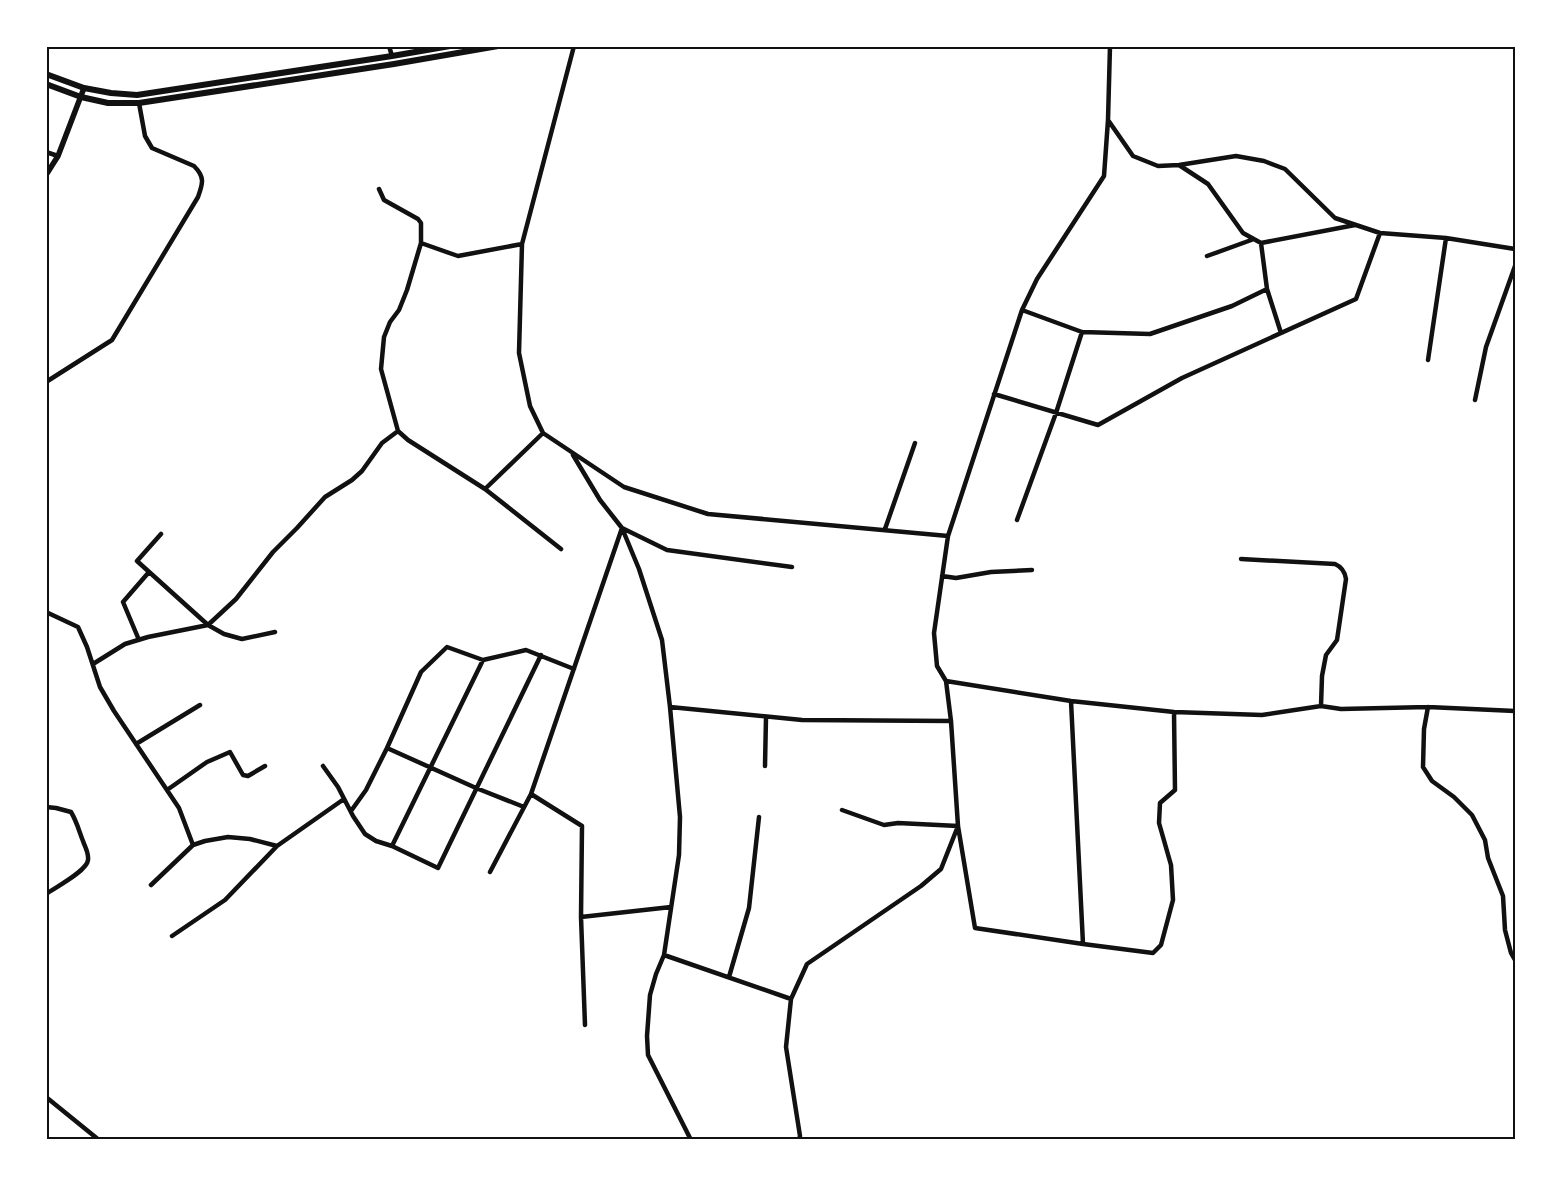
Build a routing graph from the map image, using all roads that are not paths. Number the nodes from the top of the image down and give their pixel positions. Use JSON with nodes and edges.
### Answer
{"nodes":[{"id":1,"x":389,"y":46,"type":"edge"},
{"id":2,"x":450,"y":46,"type":"edge"},
{"id":3,"x":498,"y":46,"type":"edge"},
{"id":4,"x":574,"y":46,"type":"edge"},
{"id":5,"x":1110,"y":46,"type":"edge"},
{"id":6,"x":392,"y":56,"type":"junction"},
{"id":7,"x":46,"y":74,"type":"edge"},
{"id":8,"x":46,"y":84,"type":"edge"},
{"id":9,"x":84,"y":88,"type":"junction"},
{"id":10,"x":81,"y":97,"type":"junction"},
{"id":11,"x":139,"y":103,"type":"junction"},
{"id":12,"x":1108,"y":120,"type":"junction"},
{"id":13,"x":46,"y":152,"type":"edge"},
{"id":14,"x":58,"y":156,"type":"junction"},
{"id":15,"x":1179,"y":165,"type":"junction"},
{"id":16,"x":46,"y":175,"type":"edge"},
{"id":17,"x":379,"y":189,"type":"dead end"},
{"id":18,"x":1357,"y":225,"type":"junction"},
{"id":19,"x":1380,"y":233,"type":"junction"},
{"id":20,"x":1446,"y":238,"type":"junction"},
{"id":21,"x":1254,"y":239,"type":"junction"},
{"id":22,"x":421,"y":243,"type":"junction"},
{"id":23,"x":1261,"y":243,"type":"junction"},
{"id":24,"x":522,"y":244,"type":"junction"},
{"id":25,"x":1515,"y":249,"type":"edge"},
{"id":26,"x":1207,"y":256,"type":"dead end"},
{"id":27,"x":1515,"y":266,"type":"edge"},
{"id":28,"x":1267,"y":289,"type":"junction"},
{"id":29,"x":1022,"y":310,"type":"junction"},
{"id":30,"x":1082,"y":332,"type":"junction"},
{"id":31,"x":1281,"y":332,"type":"junction"},
{"id":32,"x":1428,"y":360,"type":"dead end"},
{"id":33,"x":46,"y":382,"type":"edge"},
{"id":34,"x":994,"y":394,"type":"junction"},
{"id":35,"x":1476,"y":400,"type":"dead end"},
{"id":36,"x":1056,"y":413,"type":"junction"},
{"id":37,"x":398,"y":431,"type":"junction"},
{"id":38,"x":543,"y":433,"type":"junction"},
{"id":39,"x":915,"y":443,"type":"dead end"},
{"id":40,"x":573,"y":454,"type":"junction"},
{"id":41,"x":485,"y":489,"type":"junction"},
{"id":42,"x":1017,"y":520,"type":"dead end"},
{"id":43,"x":622,"y":528,"type":"junction"},
{"id":44,"x":885,"y":529,"type":"junction"},
{"id":45,"x":161,"y":534,"type":"dead end"},
{"id":46,"x":948,"y":536,"type":"junction"},
{"id":47,"x":561,"y":549,"type":"dead end"},
{"id":48,"x":1241,"y":559,"type":"dead end"},
{"id":49,"x":792,"y":567,"type":"dead end"},
{"id":50,"x":1032,"y":570,"type":"dead end"},
{"id":51,"x":149,"y":572,"type":"junction"},
{"id":52,"x":942,"y":576,"type":"junction"},
{"id":53,"x":46,"y":612,"type":"edge"},
{"id":54,"x":208,"y":625,"type":"junction"},
{"id":55,"x":275,"y":632,"type":"dead end"},
{"id":56,"x":139,"y":640,"type":"junction"},
{"id":57,"x":541,"y":655,"type":"junction"},
{"id":58,"x":484,"y":660,"type":"junction"},
{"id":59,"x":92,"y":664,"type":"junction"},
{"id":60,"x":574,"y":669,"type":"junction"},
{"id":61,"x":946,"y":681,"type":"junction"},
{"id":62,"x":1071,"y":701,"type":"junction"},
{"id":63,"x":200,"y":705,"type":"dead end"},
{"id":64,"x":1321,"y":706,"type":"junction"},
{"id":65,"x":1428,"y":707,"type":"junction"},
{"id":66,"x":670,"y":708,"type":"junction"},
{"id":67,"x":1515,"y":711,"type":"edge"},
{"id":68,"x":1174,"y":712,"type":"junction"},
{"id":69,"x":766,"y":717,"type":"junction"},
{"id":70,"x":951,"y":720,"type":"junction"},
{"id":71,"x":136,"y":744,"type":"junction"},
{"id":72,"x":387,"y":748,"type":"junction"},
{"id":73,"x":265,"y":766,"type":"dead end"},
{"id":74,"x":323,"y":766,"type":"dead end"},
{"id":75,"x":765,"y":766,"type":"dead end"},
{"id":76,"x":430,"y":768,"type":"junction"},
{"id":77,"x":476,"y":788,"type":"junction"},
{"id":78,"x":167,"y":790,"type":"junction"},
{"id":79,"x":532,"y":794,"type":"junction"},
{"id":80,"x":344,"y":799,"type":"junction"},
{"id":81,"x":46,"y":807,"type":"edge"},
{"id":82,"x":524,"y":807,"type":"junction"},
{"id":83,"x":842,"y":810,"type":"dead end"},
{"id":84,"x":351,"y":811,"type":"junction"},
{"id":85,"x":759,"y":817,"type":"dead end"},
{"id":86,"x":958,"y":826,"type":"junction"},
{"id":87,"x":193,"y":845,"type":"junction"},
{"id":88,"x":277,"y":846,"type":"junction"},
{"id":89,"x":392,"y":846,"type":"junction"},
{"id":90,"x":490,"y":872,"type":"dead end"},
{"id":91,"x":151,"y":885,"type":"dead end"},
{"id":92,"x":46,"y":894,"type":"edge"},
{"id":93,"x":671,"y":907,"type":"junction"},
{"id":94,"x":582,"y":917,"type":"junction"},
{"id":95,"x":172,"y":936,"type":"dead end"},
{"id":96,"x":1083,"y":944,"type":"junction"},
{"id":97,"x":664,"y":955,"type":"junction"},
{"id":98,"x":1515,"y":960,"type":"edge"},
{"id":99,"x":728,"y":977,"type":"junction"},
{"id":100,"x":791,"y":999,"type":"junction"},
{"id":101,"x":586,"y":1025,"type":"dead end"},
{"id":102,"x":46,"y":1097,"type":"edge"},
{"id":103,"x":99,"y":1140,"type":"edge"},
{"id":104,"x":691,"y":1140,"type":"edge"},
{"id":105,"x":799,"y":1140,"type":"edge"}],
"edges":[{"from":1,"to":6,"type":"street"},
{"from":2,"to":6,"type":"main road"},
{"from":3,"to":11,"type":"main road"},
{"from":4,"to":24,"type":"street"},
{"from":5,"to":12,"type":"street"},
{"from":6,"to":9,"type":"main road"},
{"from":7,"to":9,"type":"main road"},
{"from":8,"to":10,"type":"main road"},
{"from":9,"to":10,"type":"street"},
{"from":10,"to":11,"type":"main road"},
{"from":10,"to":14,"type":"street"},
{"from":11,"to":33,"type":"street"},
{"from":12,"to":15,"type":"street"},
{"from":12,"to":29,"type":"street"},
{"from":13,"to":14,"type":"street"},
{"from":14,"to":16,"type":"street"},
{"from":15,"to":18,"type":"street"},
{"from":15,"to":21,"type":"street"},
{"from":17,"to":22,"type":"street"},
{"from":18,"to":19,"type":"street"},
{"from":18,"to":23,"type":"street"},
{"from":19,"to":20,"type":"street"},
{"from":19,"to":31,"type":"street"},
{"from":20,"to":25,"type":"street"},
{"from":20,"to":32,"type":"street"},
{"from":21,"to":23,"type":"street"},
{"from":21,"to":26,"type":"street"},
{"from":22,"to":24,"type":"street"},
{"from":22,"to":37,"type":"street"},
{"from":23,"to":28,"type":"street"},
{"from":24,"to":38,"type":"street"},
{"from":27,"to":35,"type":"street"},
{"from":28,"to":30,"type":"street"},
{"from":28,"to":31,"type":"street"},
{"from":29,"to":30,"type":"street"},
{"from":29,"to":34,"type":"street"},
{"from":30,"to":36,"type":"street"},
{"from":31,"to":36,"type":"street"},
{"from":34,"to":36,"type":"street"},
{"from":34,"to":46,"type":"street"},
{"from":36,"to":42,"type":"street"},
{"from":37,"to":41,"type":"street"},
{"from":37,"to":54,"type":"street"},
{"from":38,"to":40,"type":"street"},
{"from":38,"to":41,"type":"street"},
{"from":39,"to":44,"type":"street"},
{"from":40,"to":43,"type":"street"},
{"from":40,"to":44,"type":"street"},
{"from":41,"to":47,"type":"street"},
{"from":43,"to":49,"type":"street"},
{"from":43,"to":60,"type":"street"},
{"from":43,"to":66,"type":"street"},
{"from":44,"to":46,"type":"street"},
{"from":45,"to":51,"type":"street"},
{"from":46,"to":52,"type":"street"},
{"from":48,"to":64,"type":"street"},
{"from":50,"to":52,"type":"street"},
{"from":51,"to":54,"type":"street"},
{"from":51,"to":56,"type":"street"},
{"from":52,"to":61,"type":"street"},
{"from":53,"to":59,"type":"street"},
{"from":54,"to":55,"type":"street"},
{"from":54,"to":56,"type":"street"},
{"from":56,"to":59,"type":"street"},
{"from":57,"to":58,"type":"street"},
{"from":57,"to":60,"type":"street"},
{"from":57,"to":77,"type":"street"},
{"from":58,"to":72,"type":"street"},
{"from":58,"to":76,"type":"street"},
{"from":59,"to":71,"type":"street"},
{"from":60,"to":79,"type":"street"},
{"from":61,"to":62,"type":"street"},
{"from":61,"to":70,"type":"street"},
{"from":62,"to":68,"type":"street"},
{"from":62,"to":96,"type":"street"},
{"from":63,"to":71,"type":"street"},
{"from":64,"to":65,"type":"street"},
{"from":64,"to":68,"type":"street"},
{"from":65,"to":67,"type":"street"},
{"from":65,"to":98,"type":"street"},
{"from":66,"to":69,"type":"street"},
{"from":66,"to":93,"type":"street"},
{"from":68,"to":96,"type":"street"},
{"from":69,"to":70,"type":"street"},
{"from":69,"to":75,"type":"street"},
{"from":70,"to":86,"type":"street"},
{"from":71,"to":78,"type":"street"},
{"from":72,"to":76,"type":"street"},
{"from":72,"to":84,"type":"street"},
{"from":73,"to":78,"type":"street"},
{"from":74,"to":80,"type":"street"},
{"from":76,"to":77,"type":"street"},
{"from":76,"to":89,"type":"street"},
{"from":77,"to":82,"type":"street"},
{"from":77,"to":89,"type":"street"},
{"from":78,"to":87,"type":"street"},
{"from":79,"to":82,"type":"street"},
{"from":79,"to":94,"type":"street"},
{"from":80,"to":84,"type":"street"},
{"from":80,"to":88,"type":"street"},
{"from":81,"to":92,"type":"street"},
{"from":82,"to":90,"type":"street"},
{"from":83,"to":86,"type":"street"},
{"from":84,"to":89,"type":"street"},
{"from":85,"to":99,"type":"street"},
{"from":86,"to":96,"type":"street"},
{"from":86,"to":100,"type":"street"},
{"from":87,"to":88,"type":"street"},
{"from":87,"to":91,"type":"street"},
{"from":88,"to":95,"type":"street"},
{"from":93,"to":94,"type":"street"},
{"from":93,"to":97,"type":"street"},
{"from":94,"to":101,"type":"street"},
{"from":97,"to":99,"type":"street"},
{"from":97,"to":104,"type":"street"},
{"from":99,"to":100,"type":"street"},
{"from":100,"to":105,"type":"street"},
{"from":102,"to":103,"type":"street"}]}
